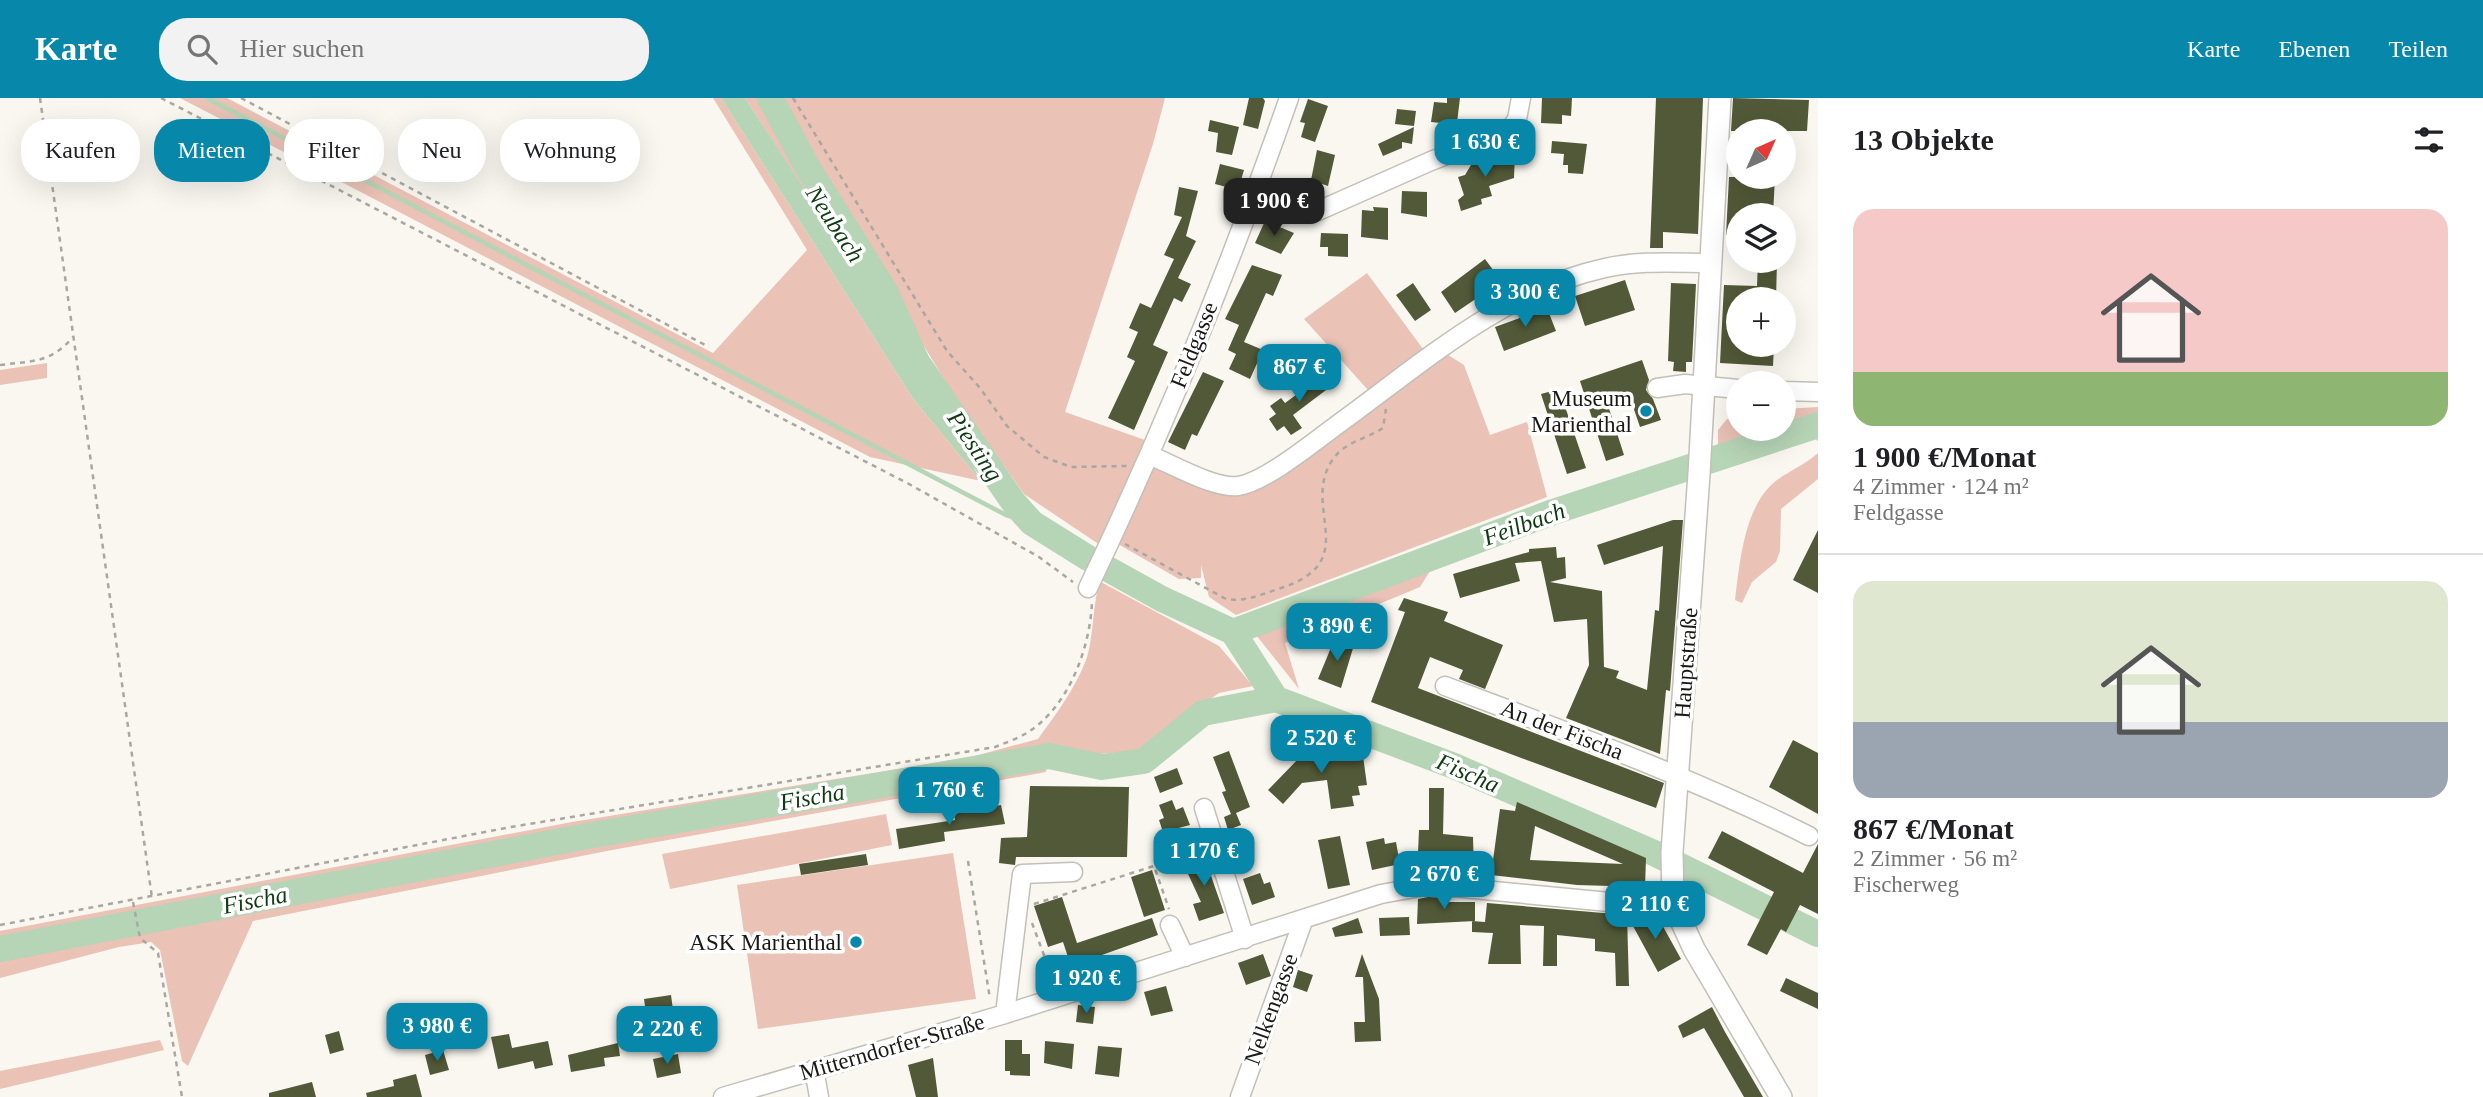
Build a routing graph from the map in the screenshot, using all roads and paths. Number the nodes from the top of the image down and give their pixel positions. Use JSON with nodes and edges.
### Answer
{"nodes":[{"id":1,"x":40,"y":98,"type":"edge"},
{"id":2,"x":161,"y":98,"type":"edge"},
{"id":3,"x":241,"y":98,"type":"edge"},
{"id":4,"x":793,"y":98,"type":"edge"},
{"id":5,"x":1289,"y":98,"type":"edge"},
{"id":6,"x":1521,"y":98,"type":"edge"},
{"id":7,"x":1720,"y":98,"type":"edge"},
{"id":8,"x":1255,"y":196,"type":"junction"},
{"id":9,"x":1711,"y":263,"type":"junction"},
{"id":10,"x":73,"y":337,"type":"junction"},
{"id":11,"x":709,"y":347,"type":"dead end"},
{"id":12,"x":0,"y":365,"type":"edge"},
{"id":13,"x":1389,"y":387,"type":"junction"},
{"id":14,"x":1705,"y":387,"type":"junction"},
{"id":15,"x":1657,"y":388,"type":"dead end"},
{"id":16,"x":1726,"y":388,"type":"edge"},
{"id":17,"x":1796,"y":391,"type":"edge"},
{"id":18,"x":1818,"y":392,"type":"edge"},
{"id":19,"x":1146,"y":460,"type":"junction"},
{"id":20,"x":1111,"y":542,"type":"junction"},
{"id":21,"x":1091,"y":582,"type":"junction"},
{"id":22,"x":1445,"y":686,"type":"dead end"},
{"id":23,"x":1678,"y":776,"type":"junction"},
{"id":24,"x":1204,"y":808,"type":"dead end"},
{"id":25,"x":1809,"y":836,"type":"dead end"},
{"id":26,"x":968,"y":860,"type":"dead end"},
{"id":27,"x":1073,"y":872,"type":"dead end"},
{"id":28,"x":152,"y":898,"type":"junction"},
{"id":29,"x":133,"y":902,"type":"junction"},
{"id":30,"x":1673,"y":903,"type":"junction"},
{"id":31,"x":1022,"y":908,"type":"junction"},
{"id":32,"x":1303,"y":922,"type":"junction"},
{"id":33,"x":0,"y":925,"type":"edge"},
{"id":34,"x":1170,"y":925,"type":"joint"},
{"id":35,"x":1245,"y":939,"type":"junction"},
{"id":36,"x":1185,"y":957,"type":"junction"},
{"id":37,"x":1060,"y":997,"type":"junction"},
{"id":38,"x":999,"y":1016,"type":"junction"},
{"id":39,"x":814,"y":1069,"type":"junction"},
{"id":40,"x":182,"y":1097,"type":"edge"},
{"id":41,"x":723,"y":1097,"type":"edge"},
{"id":42,"x":819,"y":1097,"type":"edge"},
{"id":43,"x":1240,"y":1097,"type":"edge"},
{"id":44,"x":1781,"y":1097,"type":"edge"}],
"edges":[{"from":1,"to":10,"type":"path"},
{"from":2,"to":21,"type":"path"},
{"from":3,"to":11,"type":"path"},
{"from":4,"to":19,"type":"path"},
{"from":5,"to":8,"type":"street","name":"Feldgasse"},
{"from":6,"to":8,"type":"street"},
{"from":7,"to":9,"type":"main road"},
{"from":8,"to":19,"type":"street","name":"Feldgasse"},
{"from":9,"to":13,"type":"street"},
{"from":9,"to":14,"type":"main road"},
{"from":10,"to":12,"type":"path"},
{"from":10,"to":28,"type":"path"},
{"from":13,"to":19,"type":"street"},
{"from":13,"to":20,"type":"path"},
{"from":14,"to":15,"type":"street"},
{"from":14,"to":16,"type":"street"},
{"from":14,"to":23,"type":"main road","name":"Hauptstraße"},
{"from":17,"to":18,"type":"street"},
{"from":19,"to":20,"type":"street","name":"Feldgasse"},
{"from":20,"to":21,"type":"street","name":"Feldgasse"},
{"from":21,"to":28,"type":"path"},
{"from":22,"to":23,"type":"street","name":"An der Fischa"},
{"from":23,"to":25,"type":"street","name":"An der Fischa"},
{"from":23,"to":30,"type":"main road","name":"Hauptstraße"},
{"from":24,"to":35,"type":"street"},
{"from":26,"to":38,"type":"path"},
{"from":27,"to":31,"type":"street"},
{"from":28,"to":29,"type":"path"},
{"from":29,"to":33,"type":"path"},
{"from":29,"to":40,"type":"path"},
{"from":30,"to":32,"type":"street","name":"Mitterndorfer-Straße"},
{"from":30,"to":44,"type":"main road"},
{"from":31,"to":34,"type":"path"},
{"from":31,"to":37,"type":"path"},
{"from":31,"to":38,"type":"street"},
{"from":32,"to":35,"type":"street","name":"Mitterndorfer-Straße"},
{"from":32,"to":43,"type":"street","name":"Nelkengasse"},
{"from":34,"to":36,"type":"street"},
{"from":35,"to":36,"type":"street","name":"Mitterndorfer-Straße"},
{"from":36,"to":37,"type":"street","name":"Mitterndorfer-Straße"},
{"from":37,"to":38,"type":"street","name":"Mitterndorfer-Straße"},
{"from":38,"to":39,"type":"street","name":"Mitterndorfer-Straße"},
{"from":39,"to":41,"type":"street","name":"Mitterndorfer-Straße"},
{"from":39,"to":42,"type":"street"}]}
